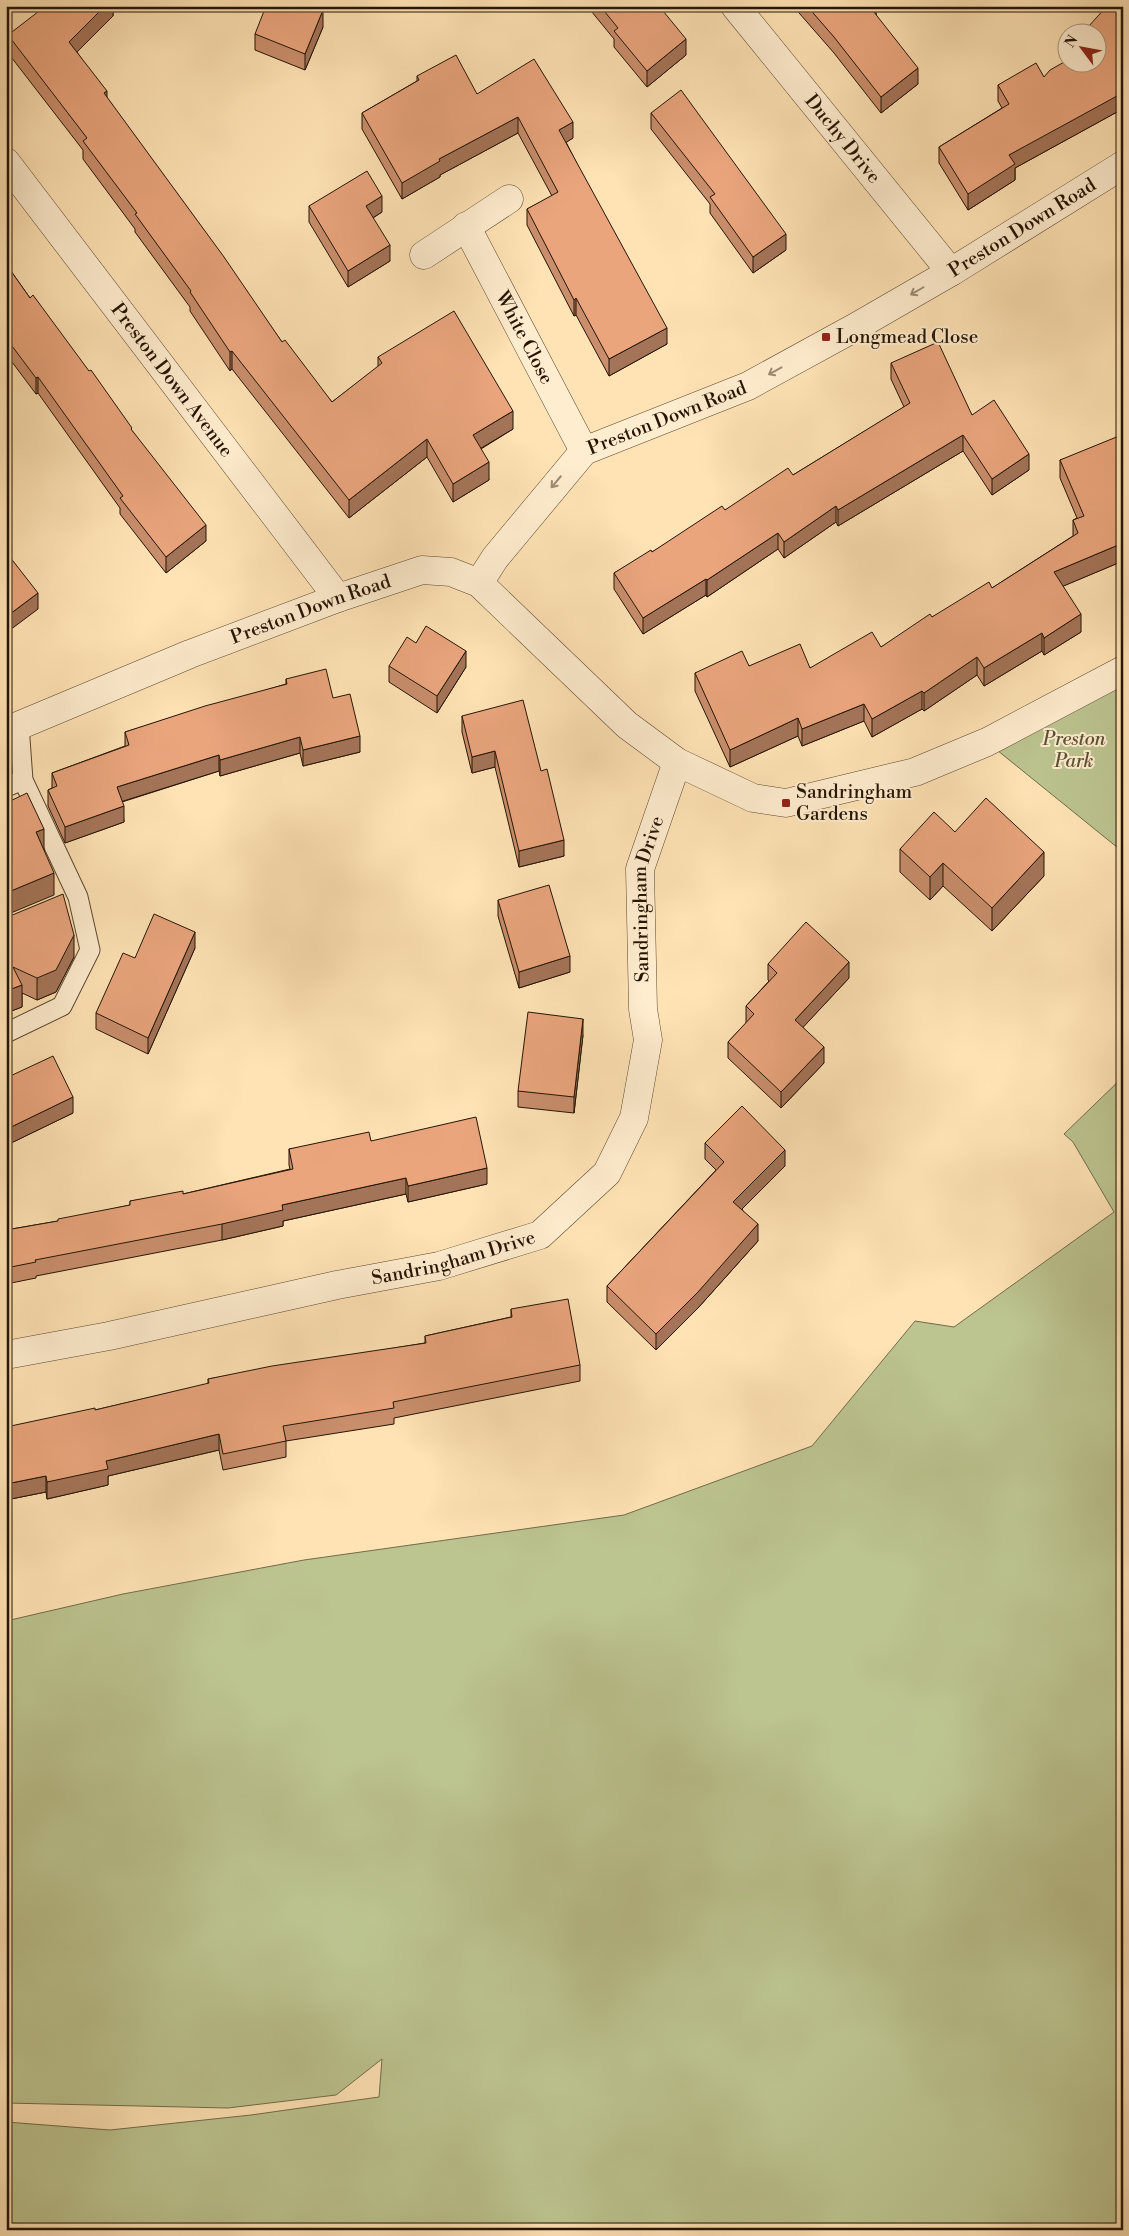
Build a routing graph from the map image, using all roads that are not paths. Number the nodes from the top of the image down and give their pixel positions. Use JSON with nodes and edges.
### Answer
{"nodes":[{"id":1,"x":735,"y":6,"type":"edge"},
{"id":2,"x":6,"y":162,"type":"edge"},
{"id":3,"x":1123,"y":165,"type":"edge"},
{"id":4,"x":509,"y":198,"type":"dead end"},
{"id":5,"x":466,"y":226,"type":"junction"},
{"id":6,"x":424,"y":255,"type":"dead end"},
{"id":7,"x":951,"y":272,"type":"junction"},
{"id":8,"x":584,"y":451,"type":"junction"},
{"id":9,"x":479,"y":583,"type":"junction"},
{"id":10,"x":338,"y":598,"type":"junction"},
{"id":11,"x":1123,"y":670,"type":"edge"},
{"id":12,"x":12,"y":728,"type":"edge"},
{"id":13,"x":677,"y":762,"type":"junction"},
{"id":14,"x":15,"y":784,"type":"edge"},
{"id":15,"x":78,"y":897,"type":"junction"},
{"id":16,"x":60,"y":904,"type":"edge"},
{"id":17,"x":6,"y":1033,"type":"edge"},
{"id":18,"x":6,"y":1355,"type":"edge"}],
"edges":[{"from":1,"to":7,"type":"street","name":"Duchy Drive"},
{"from":2,"to":10,"type":"street","name":"Preston Down Avenue"},
{"from":3,"to":7,"type":"street","name":"Preston Down Road"},
{"from":4,"to":5,"type":"street"},
{"from":5,"to":6,"type":"street"},
{"from":5,"to":8,"type":"street","name":"White Close"},
{"from":7,"to":8,"type":"street","name":"Preston Down Road","one_way":true},
{"from":8,"to":9,"type":"street","name":"Preston Down Road","one_way":true},
{"from":9,"to":10,"type":"street","name":"Preston Down Road"},
{"from":9,"to":13,"type":"street"},
{"from":10,"to":12,"type":"street","name":"Preston Down Road"},
{"from":11,"to":13,"type":"street"},
{"from":12,"to":14,"type":"lane"},
{"from":13,"to":18,"type":"street","name":"Sandringham Drive"},
{"from":14,"to":15,"type":"lane"},
{"from":15,"to":16,"type":"lane"},
{"from":15,"to":17,"type":"lane"}]}
